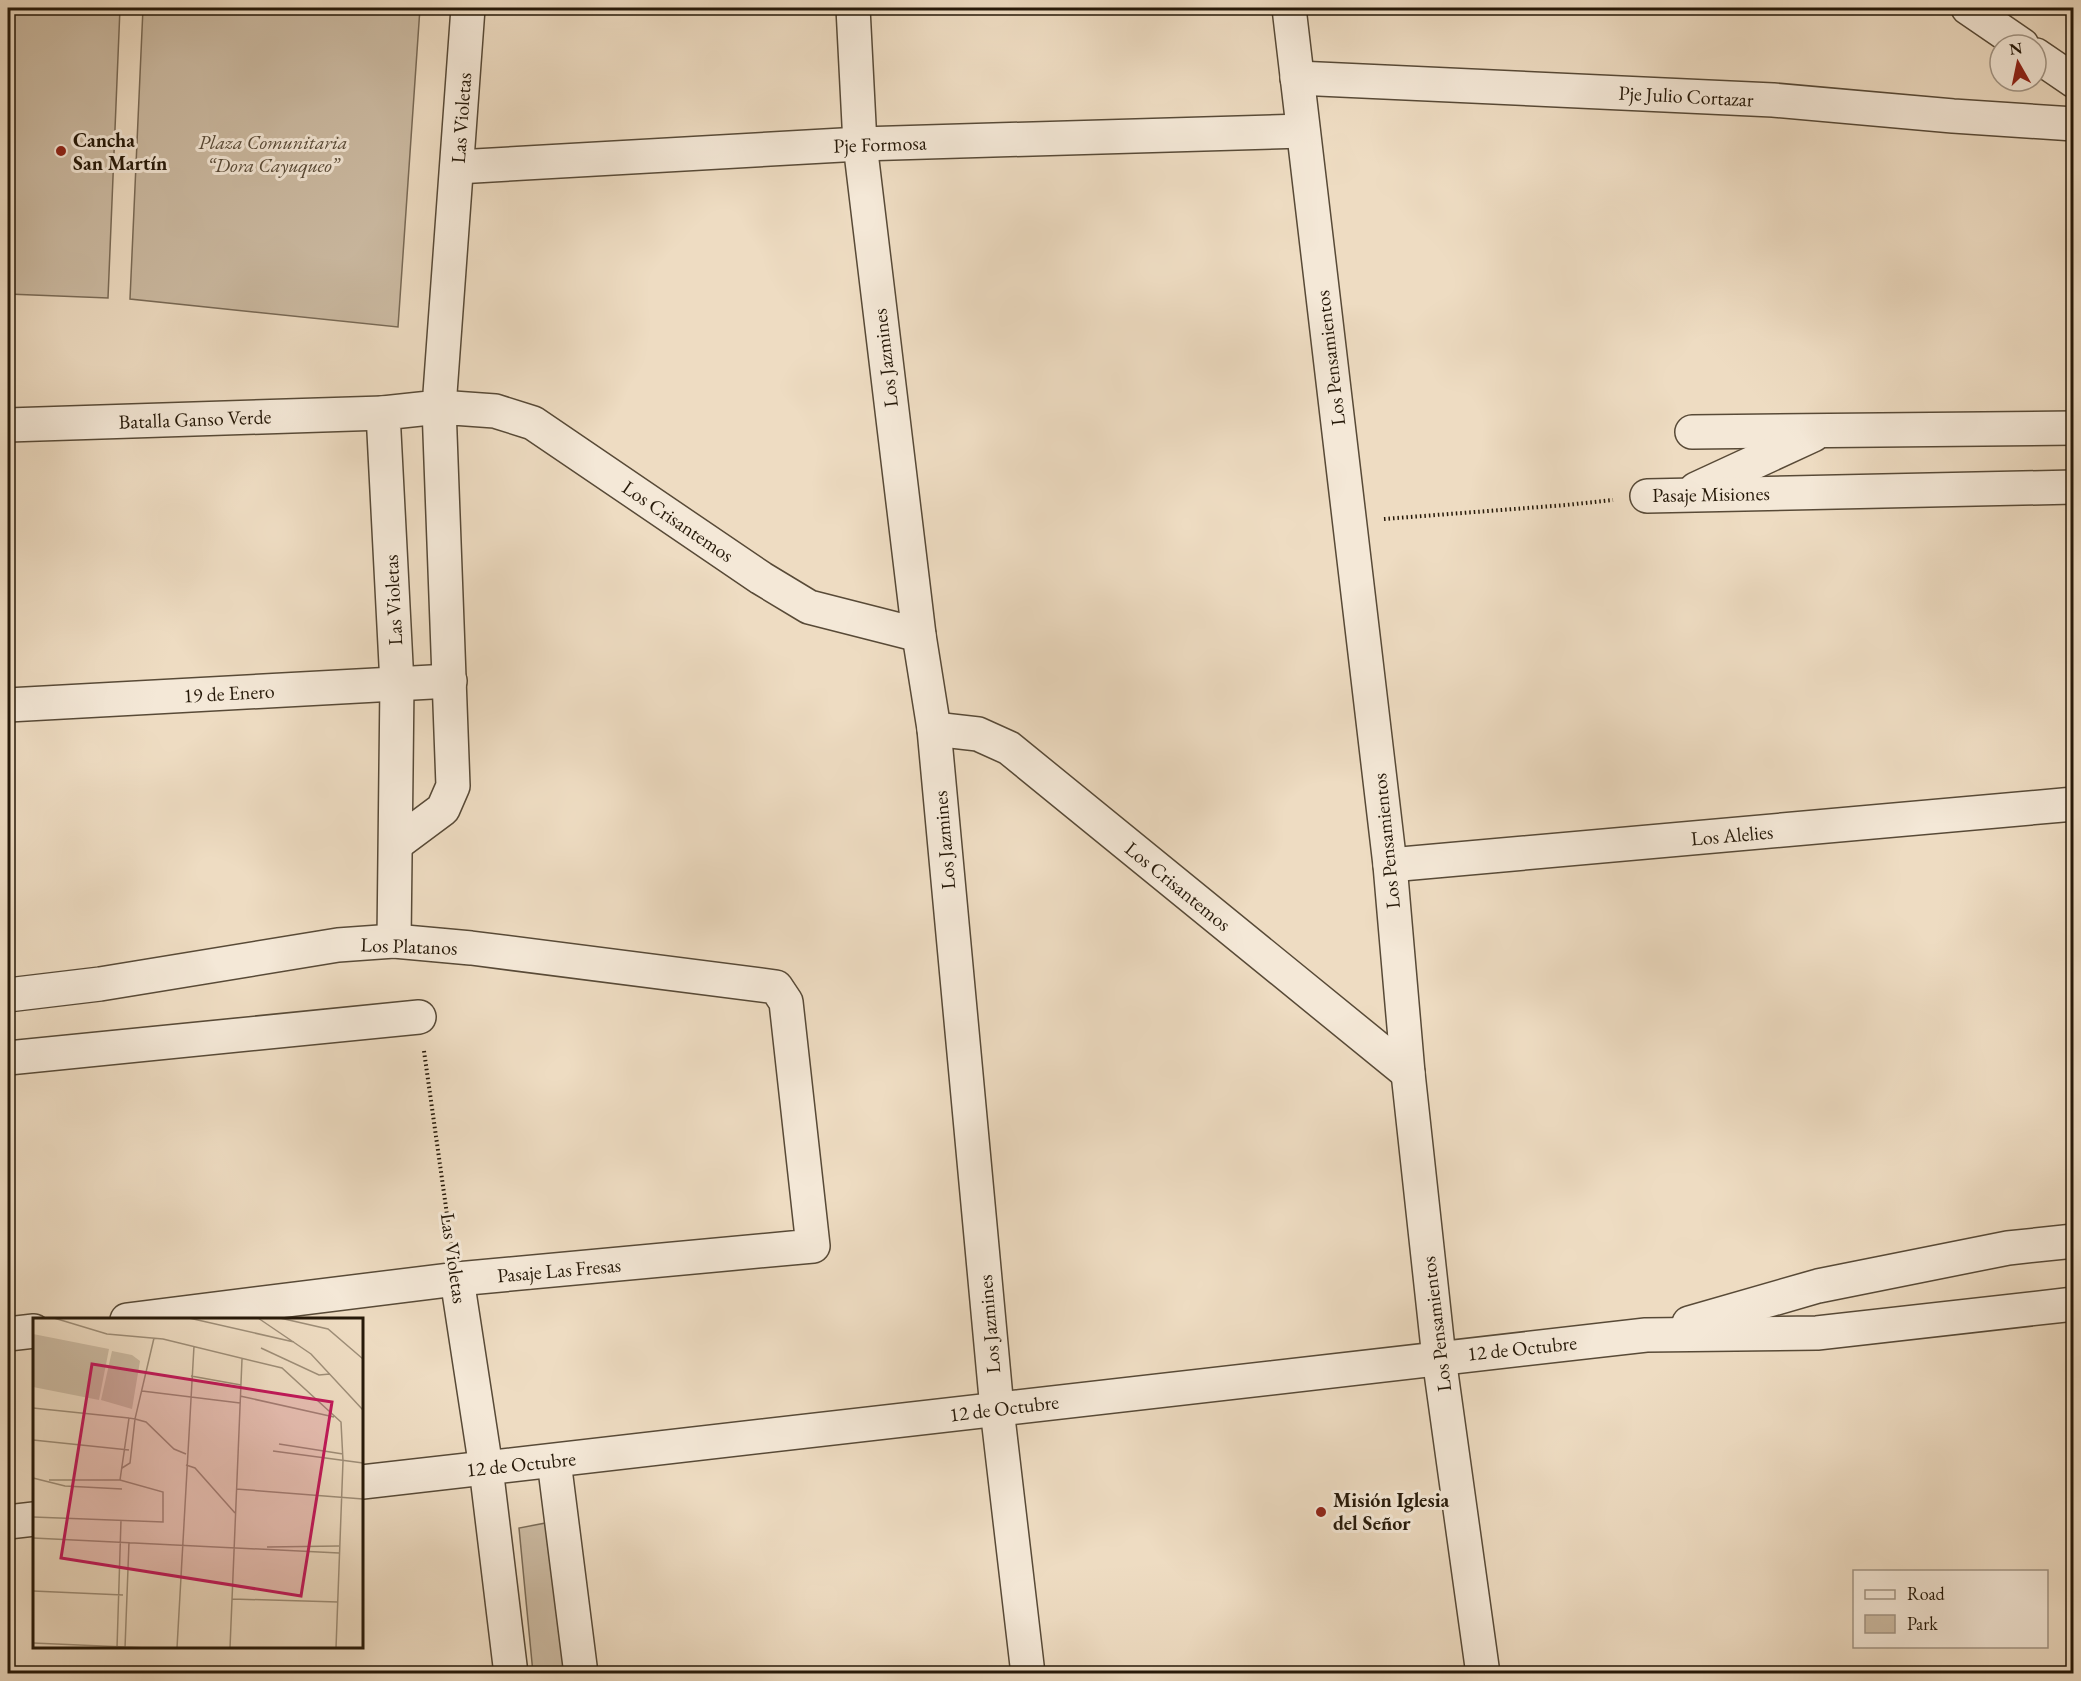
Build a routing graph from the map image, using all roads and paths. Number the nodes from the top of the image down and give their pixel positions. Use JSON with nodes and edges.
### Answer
{"nodes":[{"id":1,"x":468,"y":8,"type":"edge"},
{"id":2,"x":853,"y":8,"type":"edge"},
{"id":3,"x":1289,"y":8,"type":"edge"},
{"id":4,"x":1968,"y":8,"type":"edge"},
{"id":5,"x":2004,"y":33,"type":"edge"},
{"id":6,"x":2048,"y":63,"type":"edge"},
{"id":7,"x":1297,"y":78,"type":"junction"},
{"id":8,"x":2073,"y":81,"type":"edge"},
{"id":9,"x":2073,"y":124,"type":"edge"},
{"id":10,"x":1303,"y":131,"type":"junction"},
{"id":11,"x":860,"y":144,"type":"junction"},
{"id":12,"x":457,"y":167,"type":"junction"},
{"id":13,"x":439,"y":407,"type":"junction"},
{"id":14,"x":383,"y":413,"type":"junction"},
{"id":15,"x":8,"y":424,"type":"edge"},
{"id":16,"x":2073,"y":428,"type":"edge"},
{"id":17,"x":1823,"y":431,"type":"junction"},
{"id":18,"x":1692,"y":432,"type":"dead end"},
{"id":19,"x":2073,"y":487,"type":"edge"},
{"id":20,"x":1685,"y":495,"type":"junction"},
{"id":21,"x":1647,"y":496,"type":"joint"},
{"id":22,"x":1349,"y":522,"type":"junction"},
{"id":23,"x":919,"y":635,"type":"junction"},
{"id":24,"x":450,"y":681,"type":"junction"},
{"id":25,"x":397,"y":684,"type":"junction"},
{"id":26,"x":8,"y":705,"type":"edge"},
{"id":27,"x":934,"y":729,"type":"junction"},
{"id":28,"x":2073,"y":804,"type":"edge"},
{"id":29,"x":396,"y":844,"type":"junction"},
{"id":30,"x":1390,"y":865,"type":"junction"},
{"id":31,"x":394,"y":941,"type":"junction"},
{"id":32,"x":8,"y":996,"type":"edge"},
{"id":33,"x":419,"y":1017,"type":"joint"},
{"id":34,"x":8,"y":1058,"type":"edge"},
{"id":35,"x":1408,"y":1073,"type":"junction"},
{"id":36,"x":2073,"y":1242,"type":"edge"},
{"id":37,"x":813,"y":1246,"type":"joint"},
{"id":38,"x":456,"y":1279,"type":"junction"},
{"id":39,"x":2073,"y":1304,"type":"edge"},
{"id":40,"x":143,"y":1318,"type":"edge"},
{"id":41,"x":33,"y":1331,"type":"edge"},
{"id":42,"x":8,"y":1334,"type":"edge"},
{"id":43,"x":1646,"y":1335,"type":"junction"},
{"id":44,"x":1439,"y":1358,"type":"junction"},
{"id":45,"x":997,"y":1409,"type":"junction"},
{"id":46,"x":554,"y":1461,"type":"junction"},
{"id":47,"x":486,"y":1468,"type":"junction"},
{"id":48,"x":363,"y":1482,"type":"edge"},
{"id":49,"x":33,"y":1519,"type":"edge"},
{"id":50,"x":8,"y":1522,"type":"edge"},
{"id":51,"x":511,"y":1674,"type":"edge"},
{"id":52,"x":581,"y":1674,"type":"edge"},
{"id":53,"x":1028,"y":1674,"type":"edge"},
{"id":54,"x":1483,"y":1674,"type":"edge"}],
"edges":[{"from":1,"to":12,"type":"street","name":"Las Violetas"},
{"from":2,"to":11,"type":"street","name":"Los Jazmines"},
{"from":3,"to":7,"type":"street","name":"Los Pensamientos"},
{"from":4,"to":5,"type":"street"},
{"from":6,"to":8,"type":"street"},
{"from":7,"to":9,"type":"street","name":"Pje Julio Cortazar"},
{"from":7,"to":10,"type":"street","name":"Los Pensamientos"},
{"from":10,"to":11,"type":"street","name":"Pje Formosa"},
{"from":10,"to":22,"type":"street","name":"Los Pensamientos"},
{"from":11,"to":12,"type":"street","name":"Pje Formosa"},
{"from":11,"to":23,"type":"street","name":"Los Jazmines"},
{"from":12,"to":13,"type":"street","name":"Las Violetas"},
{"from":13,"to":14,"type":"street"},
{"from":13,"to":23,"type":"street","name":"Los Crisantemos"},
{"from":13,"to":24,"type":"street","name":"Las Violetas"},
{"from":14,"to":15,"type":"street","name":"Batalla Ganso Verde"},
{"from":14,"to":25,"type":"street","name":"Las Violetas"},
{"from":16,"to":17,"type":"street"},
{"from":17,"to":18,"type":"street"},
{"from":17,"to":20,"type":"street"},
{"from":19,"to":20,"type":"street","name":"Pasaje Misiones"},
{"from":20,"to":21,"type":"street","name":"Pasaje Misiones"},
{"from":21,"to":22,"type":"path","name":"Pasaje Misiones"},
{"from":22,"to":30,"type":"street","name":"Los Pensamientos"},
{"from":23,"to":27,"type":"street","name":"Los Jazmines"},
{"from":24,"to":25,"type":"street","name":"19 de Enero"},
{"from":24,"to":29,"type":"street","name":"Las Violetas"},
{"from":25,"to":26,"type":"street","name":"19 de Enero"},
{"from":25,"to":29,"type":"street","name":"Las Violetas"},
{"from":27,"to":35,"type":"street","name":"Los Crisantemos"},
{"from":27,"to":45,"type":"street","name":"Los Jazmines"},
{"from":28,"to":30,"type":"street","name":"Los Alelies"},
{"from":29,"to":31,"type":"street","name":"Las Violetas"},
{"from":30,"to":35,"type":"street","name":"Los Pensamientos"},
{"from":31,"to":32,"type":"street","name":"Los Platanos"},
{"from":31,"to":37,"type":"street","name":"Los Platanos"},
{"from":33,"to":34,"type":"street"},
{"from":33,"to":38,"type":"path","name":"Las Violetas"},
{"from":35,"to":44,"type":"street","name":"Los Pensamientos"},
{"from":36,"to":43,"type":"street","name":"12 de Octubre"},
{"from":37,"to":38,"type":"street","name":"Pasaje Las Fresas"},
{"from":38,"to":40,"type":"street","name":"Pasaje Las Fresas"},
{"from":38,"to":47,"type":"street","name":"Las Violetas"},
{"from":39,"to":43,"type":"street","name":"12 de Octubre"},
{"from":41,"to":42,"type":"street"},
{"from":43,"to":44,"type":"street","name":"12 de Octubre"},
{"from":44,"to":45,"type":"street","name":"12 de Octubre"},
{"from":44,"to":54,"type":"street","name":"Los Pensamientos"},
{"from":45,"to":46,"type":"street","name":"12 de Octubre"},
{"from":45,"to":53,"type":"street","name":"Los Jazmines"},
{"from":46,"to":47,"type":"street","name":"12 de Octubre"},
{"from":46,"to":52,"type":"street"},
{"from":47,"to":48,"type":"street","name":"12 de Octubre"},
{"from":47,"to":51,"type":"street","name":"Las Violetas"},
{"from":49,"to":50,"type":"street"}]}
